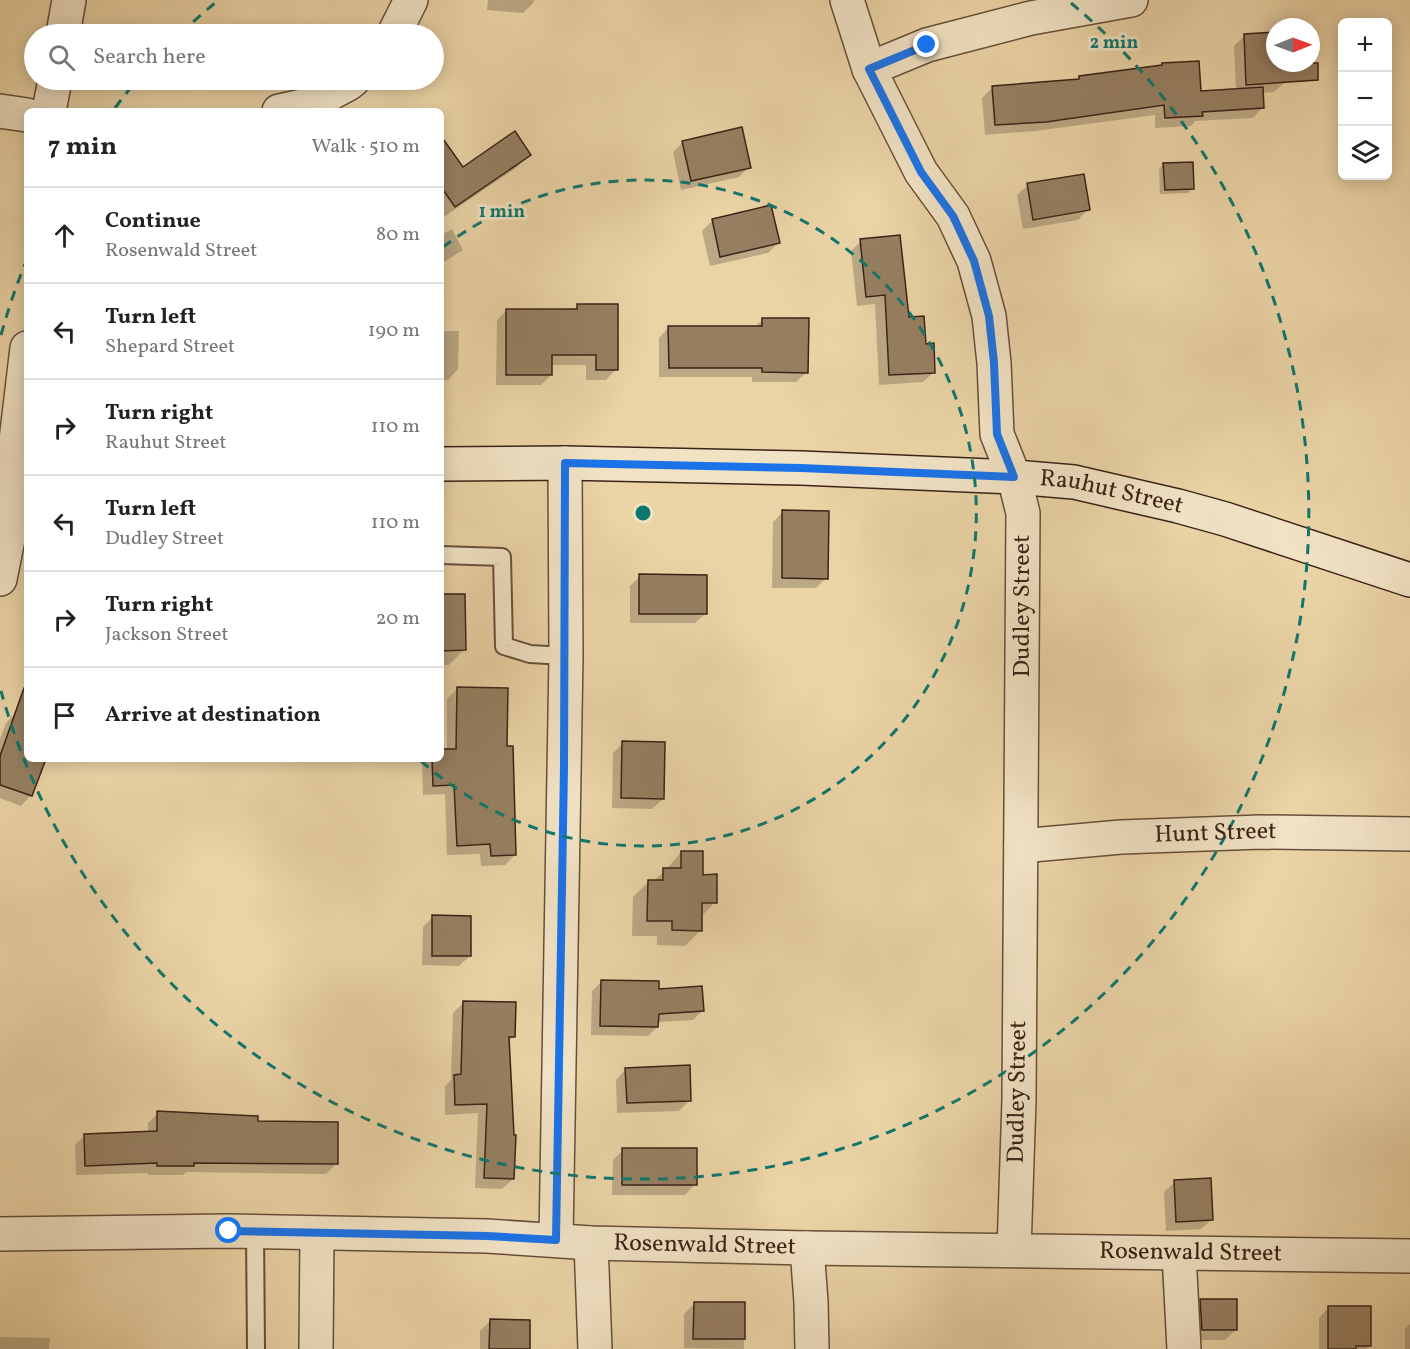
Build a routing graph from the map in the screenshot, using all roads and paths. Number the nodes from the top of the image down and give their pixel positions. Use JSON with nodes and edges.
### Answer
{"nodes":[{"id":1,"x":69,"y":0,"type":"edge"},
{"id":2,"x":411,"y":0,"type":"edge"},
{"id":3,"x":847,"y":0,"type":"edge"},
{"id":4,"x":1131,"y":0,"type":"edge"},
{"id":5,"x":65,"y":24,"type":"edge"},
{"id":6,"x":399,"y":24,"type":"edge"},
{"id":7,"x":869,"y":69,"type":"junction"},
{"id":8,"x":53,"y":90,"type":"edge"},
{"id":9,"x":337,"y":90,"type":"edge"},
{"id":10,"x":50,"y":108,"type":"edge"},
{"id":11,"x":293,"y":108,"type":"edge"},
{"id":12,"x":0,"y":111,"type":"edge"},
{"id":13,"x":24,"y":115,"type":"edge"},
{"id":14,"x":24,"y":372,"type":"edge"},
{"id":15,"x":14,"y":453,"type":"edge"},
{"id":16,"x":565,"y":463,"type":"junction"},
{"id":17,"x":444,"y":464,"type":"edge"},
{"id":18,"x":1014,"y":477,"type":"junction"},
{"id":19,"x":444,"y":555,"type":"edge"},
{"id":20,"x":0,"y":579,"type":"edge"},
{"id":21,"x":1410,"y":580,"type":"edge"},
{"id":22,"x":566,"y":656,"type":"junction"},
{"id":23,"x":1410,"y":834,"type":"edge"},
{"id":24,"x":1021,"y":846,"type":"junction"},
{"id":25,"x":255,"y":1232,"type":"junction"},
{"id":26,"x":0,"y":1234,"type":"edge"},
{"id":27,"x":317,"y":1234,"type":"junction"},
{"id":28,"x":556,"y":1240,"type":"junction"},
{"id":29,"x":591,"y":1243,"type":"junction"},
{"id":30,"x":807,"y":1248,"type":"junction"},
{"id":31,"x":1014,"y":1250,"type":"junction"},
{"id":32,"x":1179,"y":1254,"type":"junction"},
{"id":33,"x":1410,"y":1256,"type":"edge"},
{"id":34,"x":256,"y":1349,"type":"edge"},
{"id":35,"x":316,"y":1349,"type":"edge"},
{"id":36,"x":595,"y":1349,"type":"edge"},
{"id":37,"x":812,"y":1349,"type":"edge"},
{"id":38,"x":1184,"y":1349,"type":"edge"}],
"edges":[{"from":1,"to":5,"type":"street"},
{"from":2,"to":6,"type":"street"},
{"from":3,"to":7,"type":"street","name":"Dudley Street"},
{"from":4,"to":7,"type":"street"},
{"from":7,"to":18,"type":"street","name":"Dudley Street"},
{"from":8,"to":10,"type":"street"},
{"from":9,"to":11,"type":"street"},
{"from":12,"to":13,"type":"street"},
{"from":14,"to":15,"type":"street"},
{"from":15,"to":20,"type":"street"},
{"from":16,"to":17,"type":"street","name":"Rauhut Street"},
{"from":16,"to":18,"type":"street","name":"Rauhut Street"},
{"from":16,"to":22,"type":"street"},
{"from":18,"to":21,"type":"street","name":"Rauhut Street"},
{"from":18,"to":24,"type":"street","name":"Dudley Street"},
{"from":19,"to":22,"type":"lane"},
{"from":22,"to":28,"type":"street"},
{"from":23,"to":24,"type":"street","name":"Hunt Street"},
{"from":24,"to":31,"type":"street","name":"Dudley Street"},
{"from":25,"to":26,"type":"street","name":"Rosenwald Street"},
{"from":25,"to":27,"type":"street","name":"Rosenwald Street"},
{"from":25,"to":34,"type":"lane"},
{"from":27,"to":28,"type":"street","name":"Rosenwald Street"},
{"from":27,"to":35,"type":"street"},
{"from":28,"to":29,"type":"street","name":"Rosenwald Street"},
{"from":29,"to":30,"type":"street","name":"Rosenwald Street"},
{"from":29,"to":36,"type":"street"},
{"from":30,"to":31,"type":"street","name":"Rosenwald Street"},
{"from":30,"to":37,"type":"street"},
{"from":31,"to":32,"type":"street","name":"Rosenwald Street"},
{"from":32,"to":33,"type":"street","name":"Rosenwald Street"},
{"from":32,"to":38,"type":"street"}]}
